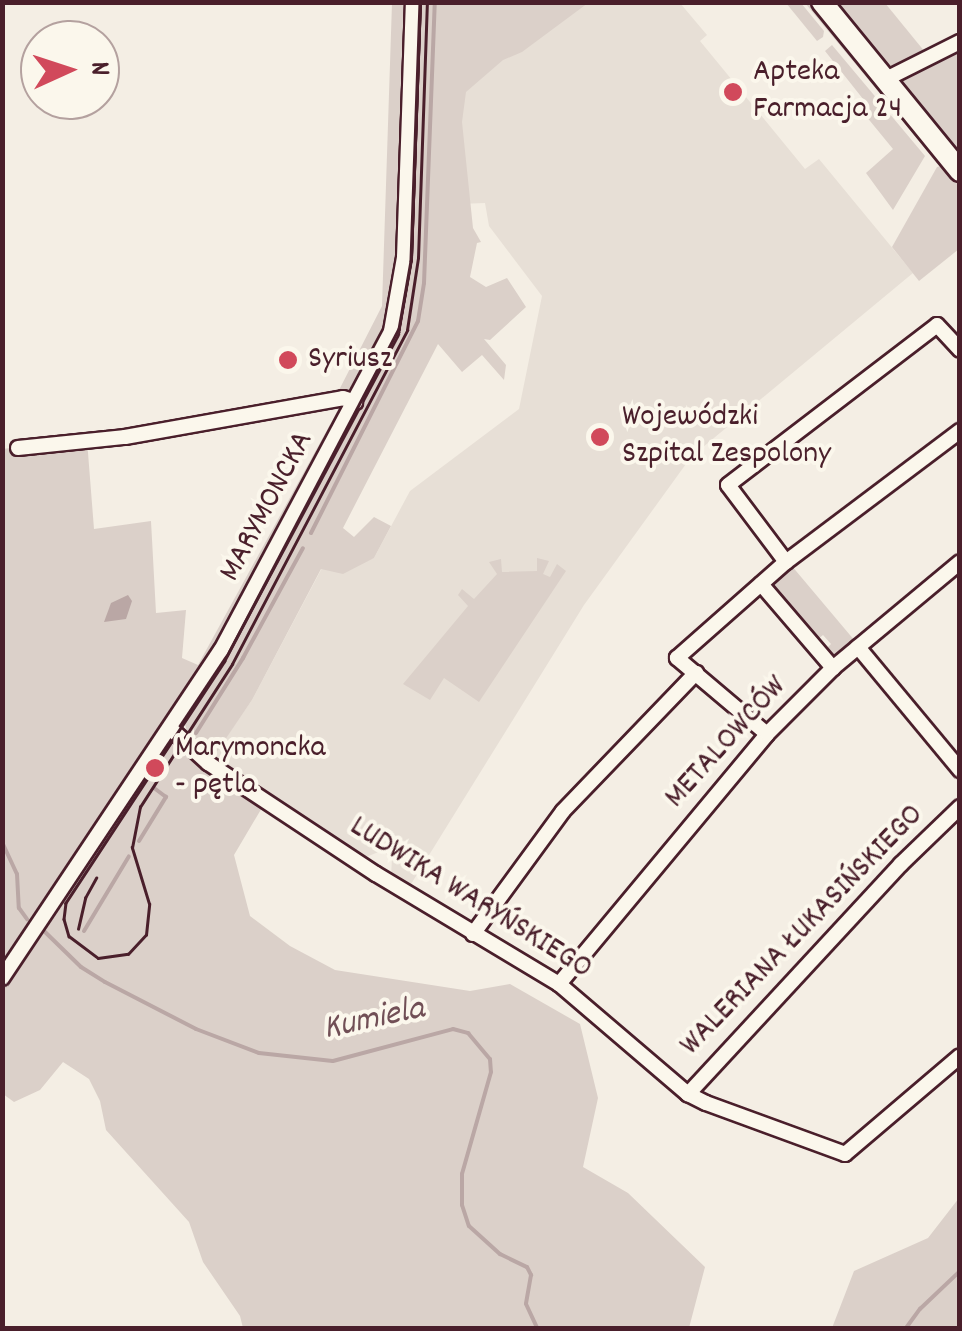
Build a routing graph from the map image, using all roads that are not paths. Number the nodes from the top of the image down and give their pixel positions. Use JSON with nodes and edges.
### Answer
{"nodes":[{"id":1,"x":413,"y":2,"type":"edge"},
{"id":2,"x":822,"y":2,"type":"edge"},
{"id":3,"x":960,"y":42,"type":"edge"},
{"id":4,"x":886,"y":80,"type":"junction"},
{"id":5,"x":960,"y":170,"type":"edge"},
{"id":6,"x":960,"y":350,"type":"edge"},
{"id":7,"x":355,"y":402,"type":"junction"},
{"id":8,"x":960,"y":432,"type":"edge"},
{"id":9,"x":18,"y":448,"type":"dead end"},
{"id":10,"x":786,"y":562,"type":"junction"},
{"id":11,"x":960,"y":562,"type":"edge"},
{"id":12,"x":761,"y":584,"type":"junction"},
{"id":13,"x":858,"y":647,"type":"junction"},
{"id":14,"x":833,"y":668,"type":"junction"},
{"id":15,"x":696,"y":673,"type":"junction"},
{"id":16,"x":172,"y":730,"type":"junction"},
{"id":17,"x":767,"y":734,"type":"junction"},
{"id":18,"x":960,"y":770,"type":"edge"},
{"id":19,"x":960,"y":807,"type":"edge"},
{"id":20,"x":473,"y":934,"type":"junction"},
{"id":21,"x":2,"y":978,"type":"edge"},
{"id":22,"x":559,"y":984,"type":"junction"},
{"id":23,"x":960,"y":1056,"type":"edge"},
{"id":24,"x":688,"y":1094,"type":"junction"}],
"edges":[{"from":1,"to":7,"type":"street","name":"MARYMONCKA"},
{"from":2,"to":4,"type":"main road"},
{"from":3,"to":4,"type":"street"},
{"from":4,"to":5,"type":"main road"},
{"from":6,"to":10,"type":"street"},
{"from":7,"to":9,"type":"street"},
{"from":7,"to":16,"type":"street","name":"MARYMONCKA"},
{"from":8,"to":10,"type":"street"},
{"from":10,"to":12,"type":"street"},
{"from":11,"to":13,"type":"street","name":"METALOWCÓW"},
{"from":12,"to":14,"type":"street"},
{"from":12,"to":15,"type":"street"},
{"from":13,"to":14,"type":"street","name":"METALOWCÓW"},
{"from":13,"to":18,"type":"street"},
{"from":14,"to":17,"type":"street","name":"METALOWCÓW"},
{"from":15,"to":17,"type":"street"},
{"from":15,"to":20,"type":"street"},
{"from":16,"to":20,"type":"street","name":"LUDWIKA WARYŃSKIEGO"},
{"from":16,"to":21,"type":"street","name":"MARYMONCKA"},
{"from":17,"to":22,"type":"street","name":"METALOWCÓW"},
{"from":19,"to":24,"type":"street","name":"WALERIANA ŁUKASIŃSKIEGO"},
{"from":20,"to":22,"type":"street","name":"LUDWIKA WARYŃSKIEGO"},
{"from":22,"to":24,"type":"street","name":"LUDWIKA WARYŃSKIEGO"},
{"from":23,"to":24,"type":"street","name":"LUDWIKA WARYŃSKIEGO"}]}
